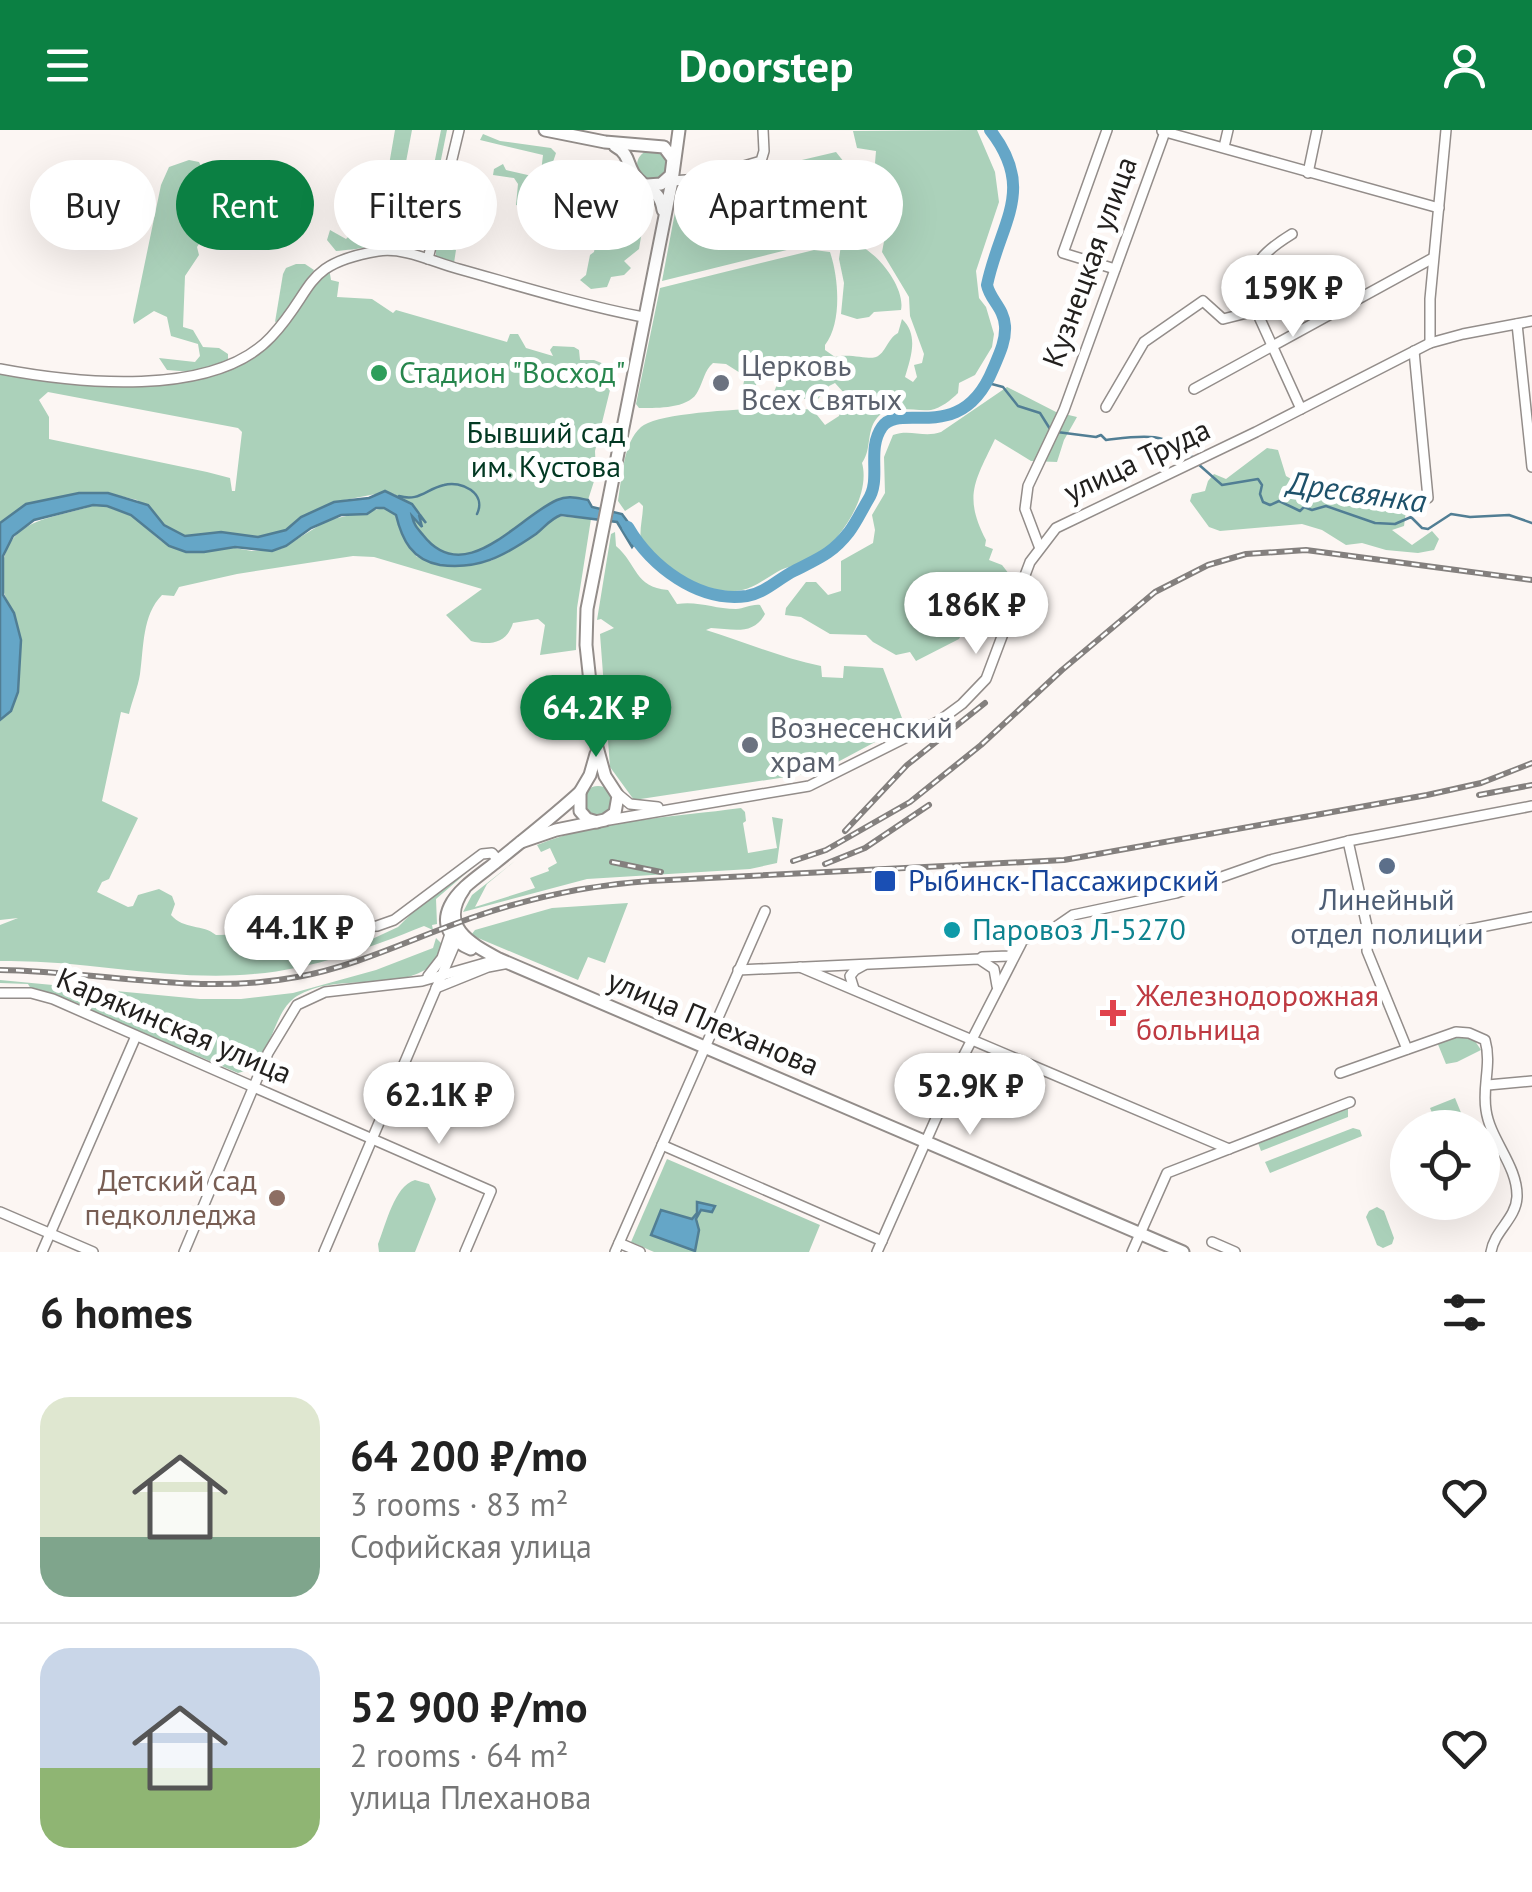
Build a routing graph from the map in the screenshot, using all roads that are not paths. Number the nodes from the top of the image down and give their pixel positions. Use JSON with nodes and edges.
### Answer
{"nodes":[{"id":1,"x":459,"y":130,"type":"edge"},
{"id":2,"x":546,"y":130,"type":"edge"},
{"id":3,"x":677,"y":130,"type":"edge"},
{"id":4,"x":763,"y":130,"type":"edge"},
{"id":5,"x":1108,"y":130,"type":"edge"},
{"id":6,"x":1228,"y":130,"type":"edge"},
{"id":7,"x":1317,"y":130,"type":"edge"},
{"id":8,"x":1446,"y":130,"type":"edge"},
{"id":9,"x":1162,"y":131,"type":"edge"},
{"id":10,"x":598,"y":137,"type":"edge"},
{"id":11,"x":650,"y":145,"type":"junction"},
{"id":12,"x":1224,"y":147,"type":"junction"},
{"id":13,"x":630,"y":160,"type":"edge"},
{"id":14,"x":634,"y":160,"type":"edge"},
{"id":15,"x":674,"y":160,"type":"edge"},
{"id":16,"x":674,"y":166,"type":"junction"},
{"id":17,"x":1308,"y":173,"type":"junction"},
{"id":18,"x":672,"y":181,"type":"junction"},
{"id":19,"x":654,"y":184,"type":"edge"},
{"id":20,"x":654,"y":191,"type":"edge"},
{"id":21,"x":1438,"y":208,"type":"junction"},
{"id":22,"x":664,"y":220,"type":"junction"},
{"id":23,"x":1292,"y":234,"type":"dead end"},
{"id":24,"x":1433,"y":258,"type":"junction"},
{"id":25,"x":428,"y":259,"type":"junction"},
{"id":26,"x":1115,"y":269,"type":"junction"},
{"id":27,"x":1255,"y":310,"type":"junction"},
{"id":28,"x":644,"y":317,"type":"junction"},
{"id":29,"x":1532,"y":322,"type":"edge"},
{"id":30,"x":1517,"y":324,"type":"junction"},
{"id":31,"x":1273,"y":343,"type":"junction"},
{"id":32,"x":1430,"y":343,"type":"junction"},
{"id":33,"x":1414,"y":351,"type":"junction"},
{"id":34,"x":0,"y":369,"type":"edge"},
{"id":35,"x":1194,"y":389,"type":"dead end"},
{"id":36,"x":1106,"y":407,"type":"dead end"},
{"id":37,"x":1301,"y":409,"type":"junction"},
{"id":38,"x":1532,"y":467,"type":"edge"},
{"id":39,"x":1428,"y":498,"type":"dead end"},
{"id":40,"x":1039,"y":546,"type":"junction"},
{"id":41,"x":597,"y":747,"type":"junction"},
{"id":42,"x":613,"y":788,"type":"junction"},
{"id":43,"x":582,"y":789,"type":"junction"},
{"id":44,"x":1532,"y":806,"type":"edge"},
{"id":45,"x":676,"y":807,"type":"junction"},
{"id":46,"x":602,"y":821,"type":"junction"},
{"id":47,"x":1348,"y":841,"type":"junction"},
{"id":48,"x":521,"y":842,"type":"junction"},
{"id":49,"x":498,"y":860,"type":"junction"},
{"id":50,"x":764,"y":910,"type":"dead end"},
{"id":51,"x":1532,"y":916,"type":"edge"},
{"id":52,"x":356,"y":927,"type":"dead end"},
{"id":53,"x":1368,"y":931,"type":"junction"},
{"id":54,"x":455,"y":936,"type":"junction"},
{"id":55,"x":1016,"y":949,"type":"junction"},
{"id":56,"x":968,"y":958,"type":"junction"},
{"id":57,"x":504,"y":961,"type":"junction"},
{"id":58,"x":872,"y":964,"type":"junction"},
{"id":59,"x":800,"y":967,"type":"junction"},
{"id":60,"x":738,"y":970,"type":"junction"},
{"id":61,"x":443,"y":973,"type":"junction"},
{"id":62,"x":422,"y":981,"type":"junction"},
{"id":63,"x":436,"y":988,"type":"junction"},
{"id":64,"x":996,"y":989,"type":"junction"},
{"id":65,"x":854,"y":990,"type":"junction"},
{"id":66,"x":0,"y":993,"type":"edge"},
{"id":67,"x":136,"y":1036,"type":"junction"},
{"id":68,"x":973,"y":1039,"type":"junction"},
{"id":69,"x":705,"y":1046,"type":"junction"},
{"id":70,"x":1407,"y":1049,"type":"junction"},
{"id":71,"x":1340,"y":1073,"type":"dead end"},
{"id":72,"x":1532,"y":1081,"type":"edge"},
{"id":73,"x":1488,"y":1085,"type":"junction"},
{"id":74,"x":254,"y":1087,"type":"junction"},
{"id":75,"x":1350,"y":1102,"type":"dead end"},
{"id":76,"x":372,"y":1139,"type":"junction"},
{"id":77,"x":926,"y":1141,"type":"junction"},
{"id":78,"x":662,"y":1145,"type":"junction"},
{"id":79,"x":1229,"y":1149,"type":"junction"},
{"id":80,"x":0,"y":1212,"type":"edge"},
{"id":81,"x":50,"y":1234,"type":"junction"},
{"id":82,"x":1140,"y":1234,"type":"junction"},
{"id":83,"x":882,"y":1241,"type":"junction"},
{"id":84,"x":1212,"y":1242,"type":"dead end"},
{"id":85,"x":617,"y":1247,"type":"edge"},
{"id":86,"x":42,"y":1252,"type":"edge"},
{"id":87,"x":93,"y":1252,"type":"edge"},
{"id":88,"x":184,"y":1252,"type":"edge"},
{"id":89,"x":324,"y":1252,"type":"edge"},
{"id":90,"x":465,"y":1252,"type":"edge"},
{"id":91,"x":640,"y":1252,"type":"edge"},
{"id":92,"x":877,"y":1252,"type":"edge"},
{"id":93,"x":1132,"y":1252,"type":"edge"},
{"id":94,"x":1183,"y":1252,"type":"edge"},
{"id":95,"x":1235,"y":1252,"type":"edge"},
{"id":96,"x":1490,"y":1252,"type":"edge"}],
"edges":[{"from":1,"to":25,"type":"street"},
{"from":2,"to":10,"type":"main road"},
{"from":3,"to":11,"type":"main road"},
{"from":3,"to":15,"type":"main road"},
{"from":4,"to":18,"type":"street"},
{"from":5,"to":26,"type":"street"},
{"from":6,"to":12,"type":"street"},
{"from":7,"to":17,"type":"street"},
{"from":8,"to":21,"type":"street"},
{"from":9,"to":12,"type":"street"},
{"from":9,"to":26,"type":"street","name":"Кузнецкая улица"},
{"from":10,"to":11,"type":"main road"},
{"from":10,"to":13,"type":"main road"},
{"from":11,"to":14,"type":"main road"},
{"from":11,"to":16,"type":"main road"},
{"from":12,"to":17,"type":"street"},
{"from":16,"to":18,"type":"main road"},
{"from":16,"to":19,"type":"main road"},
{"from":17,"to":21,"type":"street"},
{"from":18,"to":22,"type":"main road"},
{"from":20,"to":22,"type":"main road"},
{"from":21,"to":24,"type":"street"},
{"from":22,"to":28,"type":"main road"},
{"from":23,"to":27,"type":"street"},
{"from":24,"to":31,"type":"street"},
{"from":24,"to":32,"type":"street"},
{"from":25,"to":28,"type":"street"},
{"from":25,"to":34,"type":"street"},
{"from":26,"to":40,"type":"street","name":"Кузнецкая улица"},
{"from":27,"to":31,"type":"street"},
{"from":27,"to":36,"type":"street"},
{"from":28,"to":41,"type":"main road"},
{"from":29,"to":30,"type":"street","name":"улица Труда"},
{"from":30,"to":32,"type":"street","name":"улица Труда"},
{"from":30,"to":38,"type":"street"},
{"from":31,"to":35,"type":"street"},
{"from":31,"to":37,"type":"street"},
{"from":32,"to":33,"type":"street","name":"улица Труда"},
{"from":33,"to":37,"type":"street","name":"улица Труда"},
{"from":33,"to":39,"type":"street"},
{"from":37,"to":40,"type":"street","name":"улица Труда"},
{"from":40,"to":45,"type":"street","name":"улица Труда"},
{"from":41,"to":42,"type":"main road"},
{"from":41,"to":43,"type":"main road"},
{"from":42,"to":43,"type":"main road"},
{"from":42,"to":45,"type":"street"},
{"from":42,"to":46,"type":"main road"},
{"from":43,"to":46,"type":"main road"},
{"from":43,"to":48,"type":"main road"},
{"from":44,"to":47,"type":"street"},
{"from":45,"to":46,"type":"street"},
{"from":46,"to":48,"type":"main road"},
{"from":47,"to":53,"type":"street"},
{"from":47,"to":55,"type":"street"},
{"from":48,"to":49,"type":"main road"},
{"from":49,"to":52,"type":"street"},
{"from":49,"to":54,"type":"main road"},
{"from":50,"to":60,"type":"street"},
{"from":51,"to":53,"type":"street"},
{"from":53,"to":70,"type":"street"},
{"from":54,"to":57,"type":"main road","name":"улица Плеханова"},
{"from":54,"to":61,"type":"street"},
{"from":54,"to":62,"type":"street"},
{"from":55,"to":56,"type":"street"},
{"from":55,"to":64,"type":"street"},
{"from":56,"to":58,"type":"street"},
{"from":56,"to":64,"type":"street"},
{"from":57,"to":61,"type":"street"},
{"from":57,"to":63,"type":"street"},
{"from":57,"to":69,"type":"main road","name":"улица Плеханова"},
{"from":58,"to":59,"type":"street"},
{"from":58,"to":65,"type":"street"},
{"from":59,"to":60,"type":"street"},
{"from":59,"to":65,"type":"street"},
{"from":60,"to":69,"type":"street"},
{"from":61,"to":62,"type":"street"},
{"from":61,"to":63,"type":"street"},
{"from":62,"to":74,"type":"street"},
{"from":63,"to":76,"type":"street"},
{"from":64,"to":68,"type":"street"},
{"from":65,"to":68,"type":"street"},
{"from":66,"to":67,"type":"street","name":"Карякинская улица"},
{"from":67,"to":74,"type":"street","name":"Карякинская улица"},
{"from":67,"to":81,"type":"street"},
{"from":68,"to":77,"type":"street"},
{"from":68,"to":79,"type":"street"},
{"from":69,"to":77,"type":"main road","name":"улица Плеханова"},
{"from":69,"to":78,"type":"street"},
{"from":70,"to":71,"type":"street"},
{"from":70,"to":73,"type":"street"},
{"from":72,"to":73,"type":"street"},
{"from":73,"to":96,"type":"street"},
{"from":74,"to":76,"type":"street","name":"Карякинская улица"},
{"from":74,"to":88,"type":"street"},
{"from":75,"to":79,"type":"street"},
{"from":76,"to":89,"type":"street"},
{"from":76,"to":90,"type":"street","name":"Карякинская улица"},
{"from":77,"to":82,"type":"main road","name":"улица Плеханова"},
{"from":77,"to":83,"type":"street"},
{"from":78,"to":83,"type":"street"},
{"from":78,"to":85,"type":"street"},
{"from":79,"to":82,"type":"street"},
{"from":80,"to":81,"type":"street"},
{"from":81,"to":86,"type":"street"},
{"from":81,"to":87,"type":"street"},
{"from":82,"to":93,"type":"street"},
{"from":82,"to":94,"type":"main road","name":"улица Плеханова"},
{"from":83,"to":92,"type":"street"},
{"from":84,"to":95,"type":"street"},
{"from":85,"to":91,"type":"street"}]}
